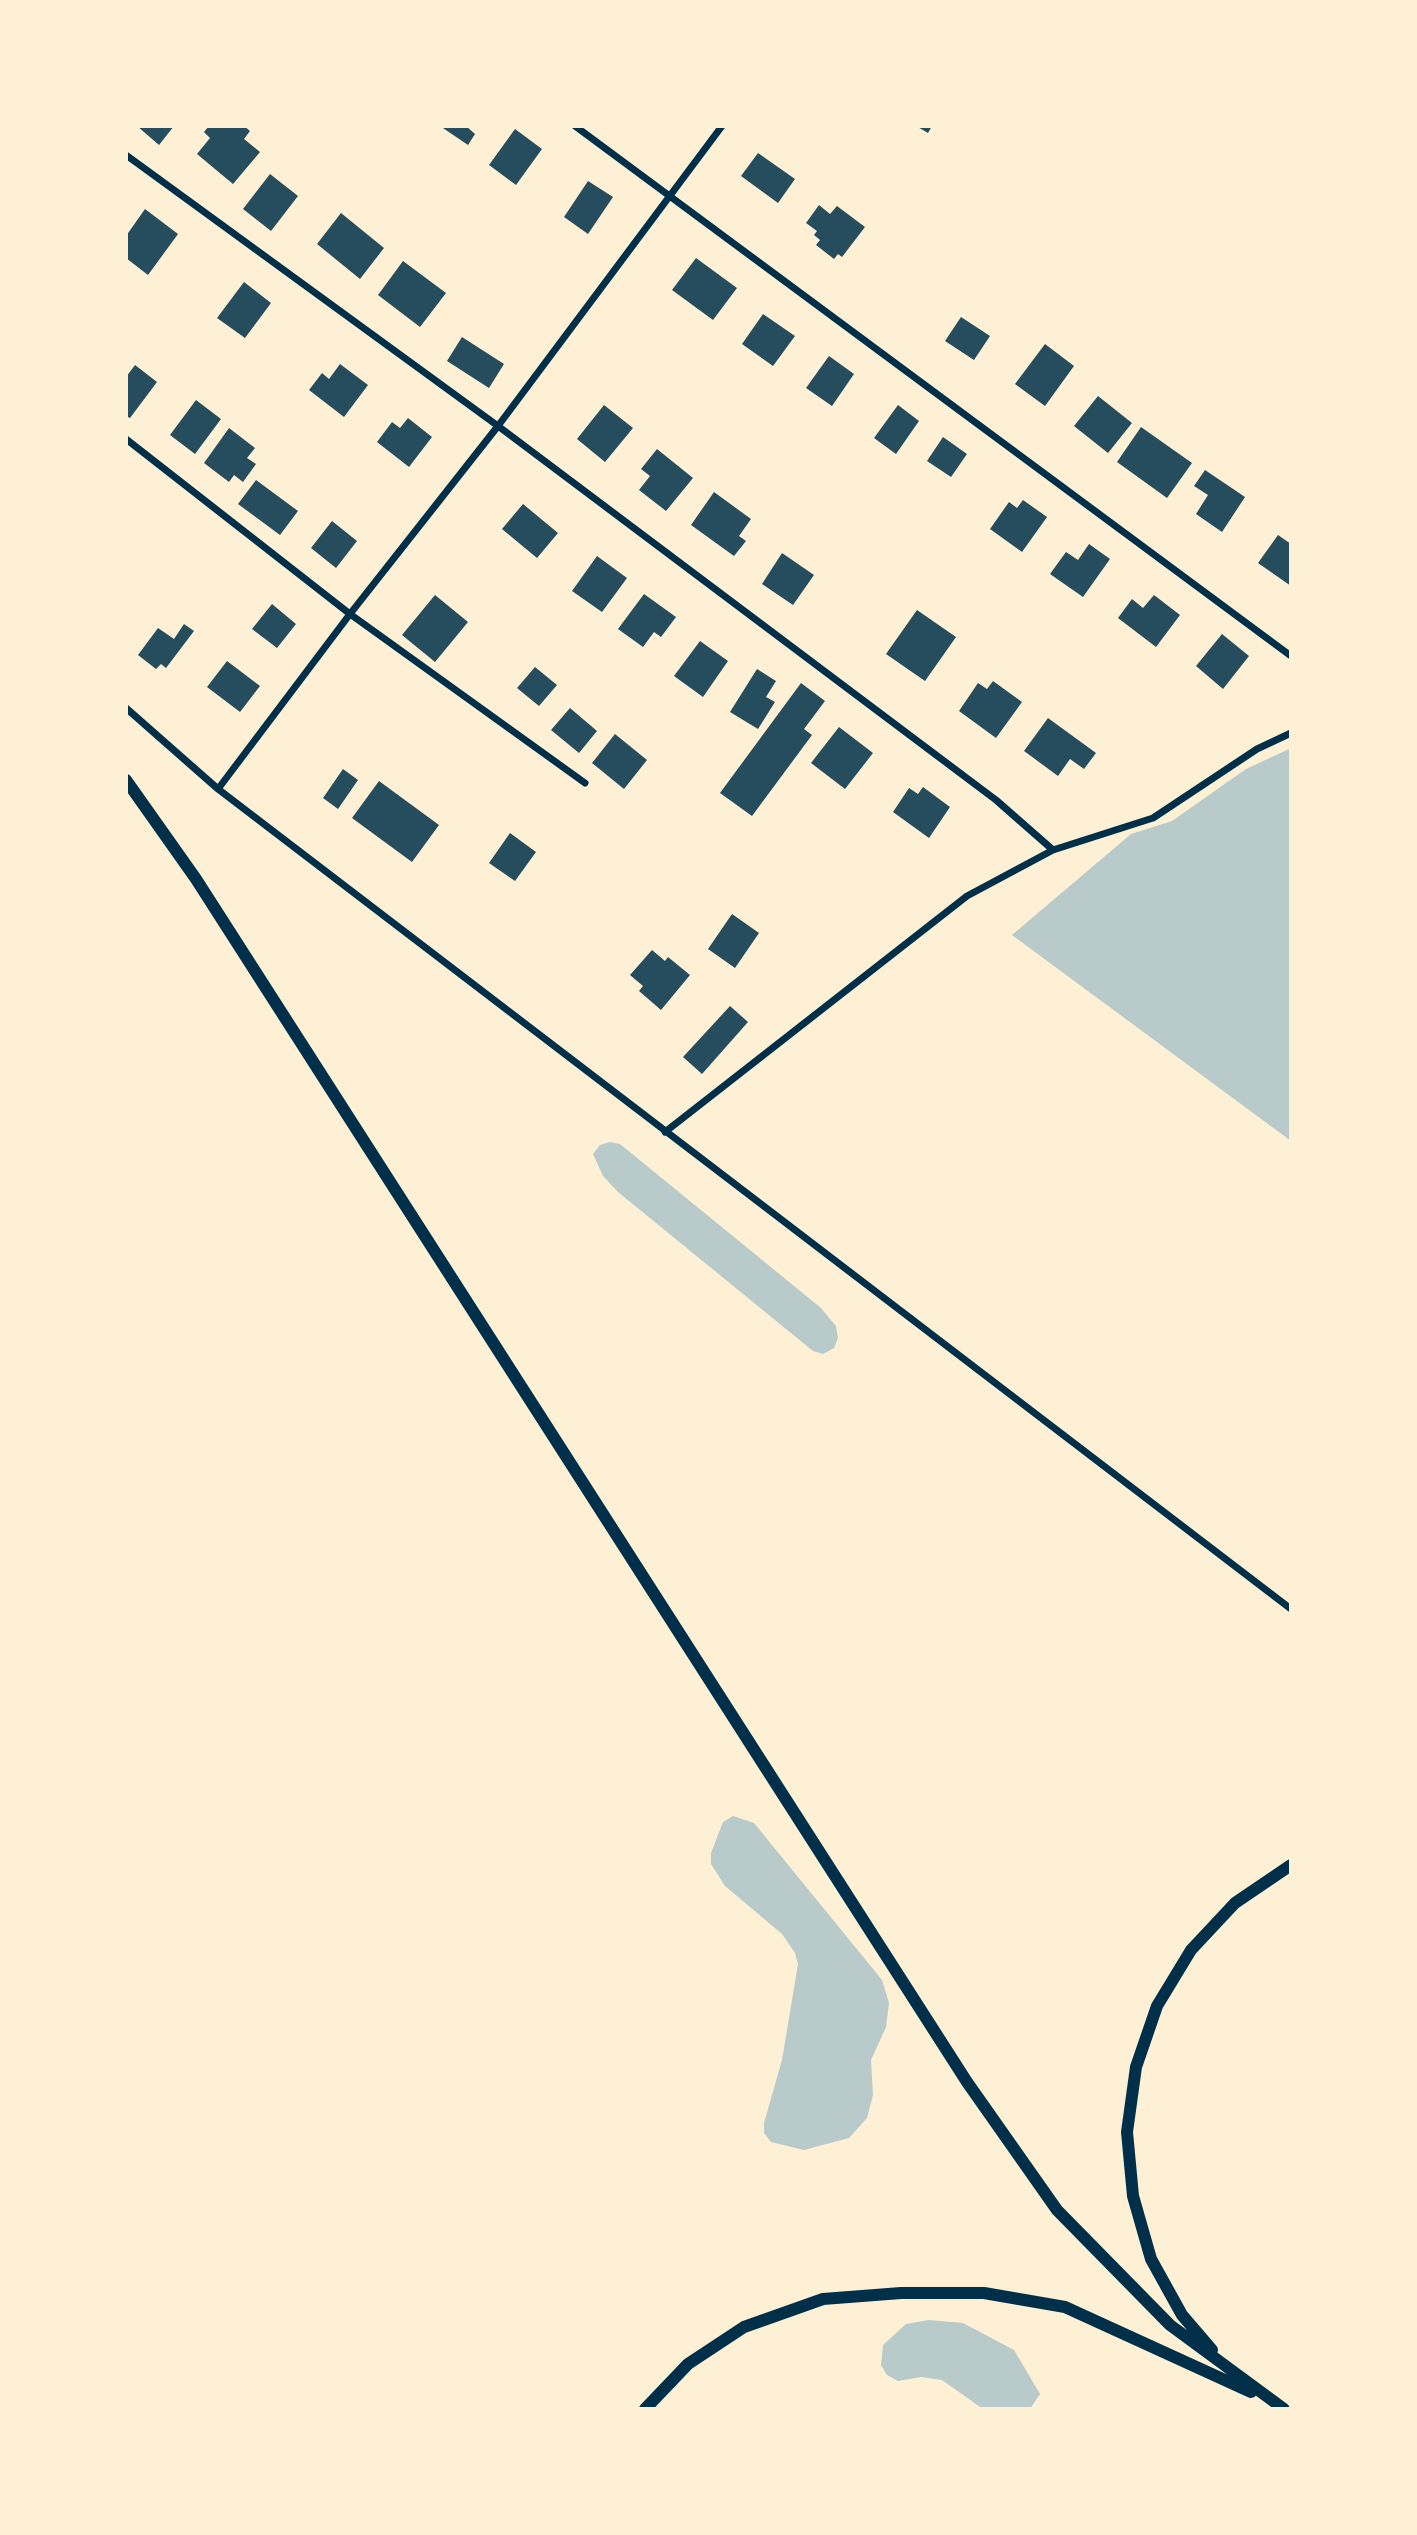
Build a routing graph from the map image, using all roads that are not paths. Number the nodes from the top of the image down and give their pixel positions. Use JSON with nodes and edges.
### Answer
{"nodes":[{"id":1,"x":575,"y":126,"type":"edge"},
{"id":2,"x":722,"y":126,"type":"edge"},
{"id":3,"x":126,"y":155,"type":"edge"},
{"id":4,"x":669,"y":195,"type":"junction"},
{"id":5,"x":498,"y":426,"type":"junction"},
{"id":6,"x":126,"y":439,"type":"edge"},
{"id":7,"x":350,"y":614,"type":"junction"},
{"id":8,"x":1291,"y":656,"type":"edge"},
{"id":9,"x":126,"y":708,"type":"edge"},
{"id":10,"x":1291,"y":733,"type":"edge"},
{"id":11,"x":126,"y":779,"type":"edge"},
{"id":12,"x":585,"y":783,"type":"dead end"},
{"id":13,"x":218,"y":789,"type":"junction"},
{"id":14,"x":1053,"y":850,"type":"junction"},
{"id":15,"x":665,"y":1132,"type":"junction"},
{"id":16,"x":1291,"y":1609,"type":"edge"},
{"id":17,"x":1291,"y":1865,"type":"edge"},
{"id":18,"x":1280,"y":2406,"type":"edge"},
{"id":19,"x":645,"y":2409,"type":"edge"}],
"edges":[{"from":1,"to":4,"type":"street"},
{"from":2,"to":4,"type":"street"},
{"from":3,"to":5,"type":"street"},
{"from":4,"to":5,"type":"street"},
{"from":4,"to":8,"type":"street"},
{"from":5,"to":7,"type":"street"},
{"from":5,"to":14,"type":"street"},
{"from":6,"to":7,"type":"street"},
{"from":7,"to":12,"type":"street"},
{"from":7,"to":13,"type":"street"},
{"from":9,"to":13,"type":"street"},
{"from":10,"to":14,"type":"street"},
{"from":11,"to":18,"type":"street"},
{"from":13,"to":15,"type":"street"},
{"from":14,"to":15,"type":"street"},
{"from":15,"to":16,"type":"street"},
{"from":17,"to":18,"type":"street"},
{"from":18,"to":19,"type":"street"}]}
